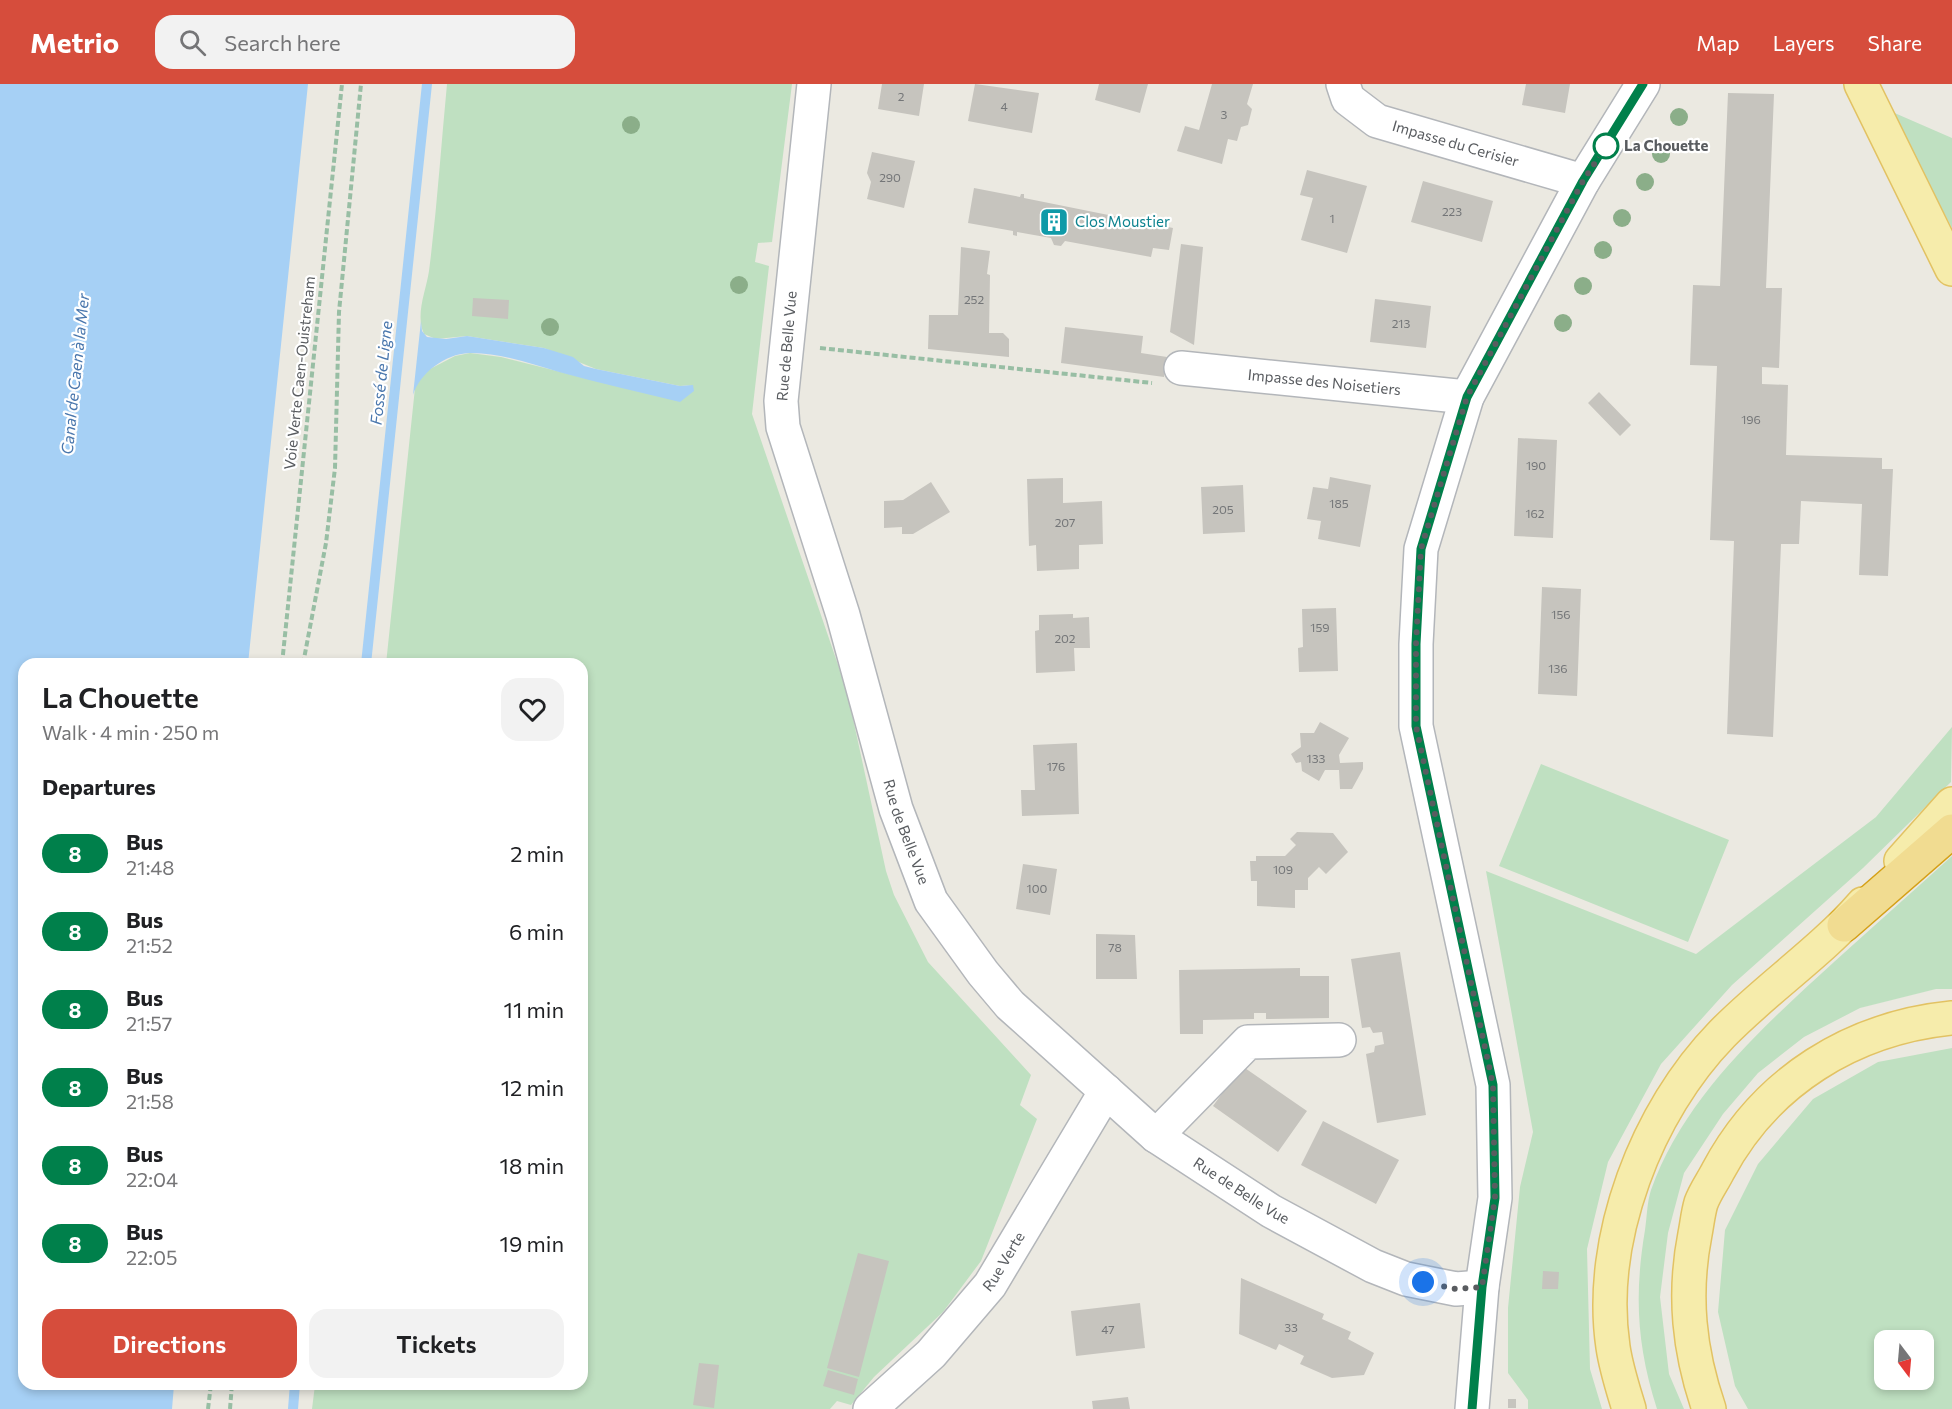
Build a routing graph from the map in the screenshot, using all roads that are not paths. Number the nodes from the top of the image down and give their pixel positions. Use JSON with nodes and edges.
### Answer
{"nodes":[{"id":1,"x":814,"y":84,"type":"edge"},
{"id":2,"x":1343,"y":84,"type":"edge"},
{"id":3,"x":1643,"y":84,"type":"edge"},
{"id":4,"x":1861,"y":84,"type":"edge"},
{"id":5,"x":1583,"y":181,"type":"junction"},
{"id":6,"x":1952,"y":268,"type":"edge"},
{"id":7,"x":1181,"y":368,"type":"road end"},
{"id":8,"x":1467,"y":397,"type":"junction"},
{"id":9,"x":1952,"y":804,"type":"edge"},
{"id":10,"x":1952,"y":831,"type":"edge"},
{"id":11,"x":1844,"y":925,"type":"junction"},
{"id":12,"x":1952,"y":1018,"type":"edge"},
{"id":13,"x":1339,"y":1040,"type":"dead end"},
{"id":14,"x":1106,"y":1091,"type":"junction"},
{"id":15,"x":1156,"y":1136,"type":"junction"},
{"id":16,"x":1482,"y":1287,"type":"junction"},
{"id":17,"x":870,"y":1409,"type":"edge"},
{"id":18,"x":1472,"y":1409,"type":"edge"},
{"id":19,"x":1629,"y":1409,"type":"edge"},
{"id":20,"x":1709,"y":1409,"type":"edge"}],
"edges":[{"from":1,"to":14,"type":"street","name":"Rue de Belle Vue"},
{"from":2,"to":5,"type":"street","name":"Impasse du Cerisier"},
{"from":3,"to":5,"type":"street"},
{"from":4,"to":6,"type":"main road"},
{"from":5,"to":8,"type":"street"},
{"from":7,"to":8,"type":"street","name":"Impasse des Noisetiers"},
{"from":8,"to":16,"type":"street"},
{"from":9,"to":11,"type":"main road"},
{"from":10,"to":11,"type":"highway"},
{"from":11,"to":19,"type":"main road"},
{"from":12,"to":20,"type":"main road"},
{"from":13,"to":15,"type":"street"},
{"from":14,"to":15,"type":"street","name":"Rue de Belle Vue"},
{"from":14,"to":17,"type":"street","name":"Rue Verte"},
{"from":15,"to":16,"type":"street","name":"Rue de Belle Vue"},
{"from":16,"to":18,"type":"street"}]}
